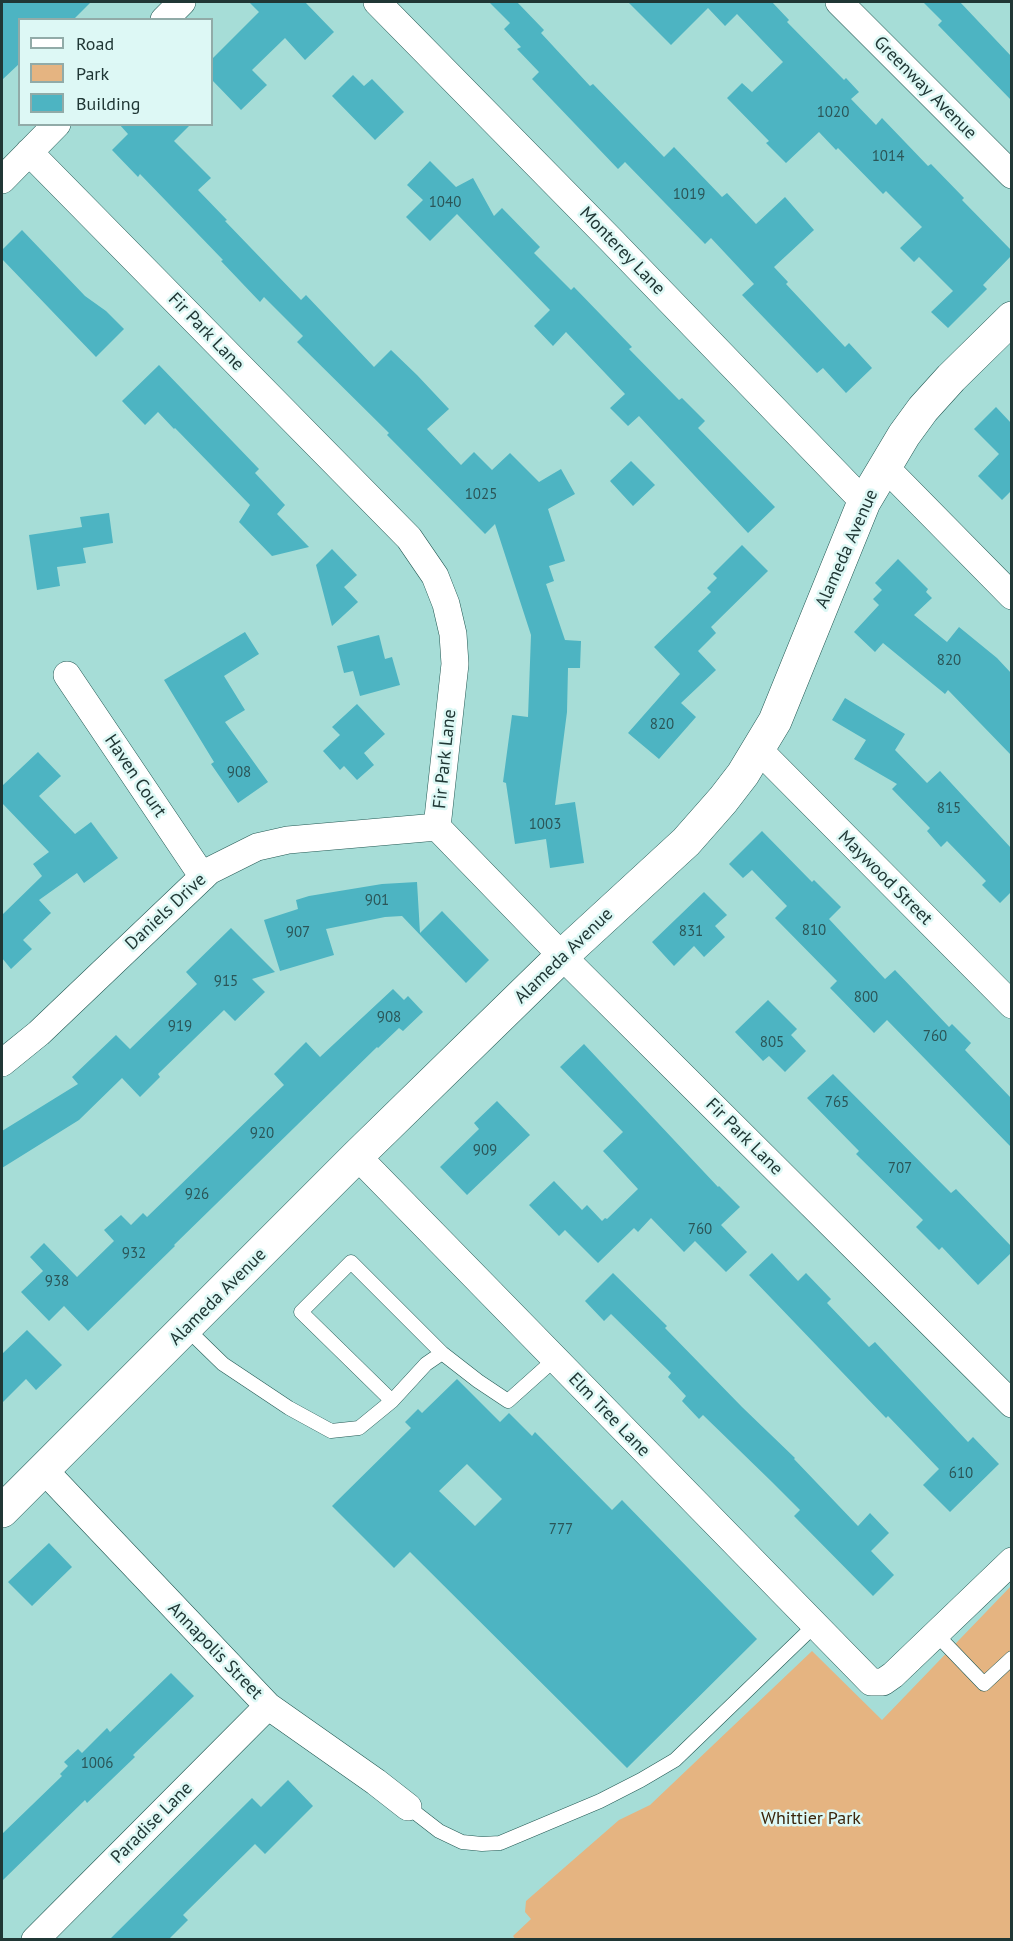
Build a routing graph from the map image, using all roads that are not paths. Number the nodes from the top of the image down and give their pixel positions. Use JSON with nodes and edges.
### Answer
{"nodes":[{"id":1,"x":182,"y":2,"type":"edge"},
{"id":2,"x":377,"y":2,"type":"edge"},
{"id":3,"x":839,"y":2,"type":"edge"},
{"id":4,"x":166,"y":18,"type":"edge"},
{"id":5,"x":55,"y":126,"type":"edge"},
{"id":6,"x":29,"y":152,"type":"junction"},
{"id":7,"x":1011,"y":175,"type":"edge"},
{"id":8,"x":2,"y":180,"type":"edge"},
{"id":9,"x":1011,"y":318,"type":"edge"},
{"id":10,"x":885,"y":467,"type":"junction"},
{"id":11,"x":864,"y":502,"type":"junction"},
{"id":12,"x":1011,"y":596,"type":"edge"},
{"id":13,"x":67,"y":675,"type":"dead end"},
{"id":14,"x":759,"y":750,"type":"junction"},
{"id":15,"x":437,"y":827,"type":"junction"},
{"id":16,"x":202,"y":877,"type":"junction"},
{"id":17,"x":562,"y":956,"type":"junction"},
{"id":18,"x":1011,"y":1005,"type":"edge"},
{"id":19,"x":2,"y":1063,"type":"edge"},
{"id":20,"x":357,"y":1156,"type":"junction"},
{"id":21,"x":186,"y":1328,"type":"junction"},
{"id":22,"x":442,"y":1353,"type":"junction"},
{"id":23,"x":555,"y":1359,"type":"junction"},
{"id":24,"x":392,"y":1401,"type":"junction"},
{"id":25,"x":1011,"y":1404,"type":"edge"},
{"id":26,"x":44,"y":1470,"type":"junction"},
{"id":27,"x":2,"y":1511,"type":"edge"},
{"id":28,"x":1011,"y":1561,"type":"edge"},
{"id":29,"x":815,"y":1625,"type":"junction"},
{"id":30,"x":936,"y":1634,"type":"junction"},
{"id":31,"x":1011,"y":1658,"type":"edge"},
{"id":32,"x":268,"y":1706,"type":"junction"},
{"id":33,"x":408,"y":1807,"type":"joint"},
{"id":34,"x":35,"y":1940,"type":"edge"}],
"edges":[{"from":1,"to":4,"type":"street"},
{"from":2,"to":11,"type":"street","name":"Monterey Lane"},
{"from":3,"to":7,"type":"street","name":"Greenway Avenue"},
{"from":5,"to":6,"type":"street"},
{"from":6,"to":8,"type":"street"},
{"from":6,"to":15,"type":"street","name":"Fir Park Lane"},
{"from":9,"to":10,"type":"street","name":"Alameda Avenue"},
{"from":10,"to":11,"type":"street","name":"Alameda Avenue"},
{"from":10,"to":12,"type":"street"},
{"from":11,"to":14,"type":"street","name":"Alameda Avenue"},
{"from":13,"to":16,"type":"street","name":"Haven Court"},
{"from":14,"to":17,"type":"street","name":"Alameda Avenue"},
{"from":14,"to":18,"type":"street","name":"Maywood Street"},
{"from":15,"to":16,"type":"street","name":"Daniels Drive"},
{"from":15,"to":17,"type":"street","name":"Fir Park Lane"},
{"from":16,"to":19,"type":"street","name":"Daniels Drive"},
{"from":17,"to":20,"type":"street","name":"Alameda Avenue"},
{"from":17,"to":25,"type":"street","name":"Fir Park Lane"},
{"from":20,"to":21,"type":"street","name":"Alameda Avenue"},
{"from":20,"to":23,"type":"street","name":"Elm Tree Lane"},
{"from":21,"to":24,"type":"lane"},
{"from":21,"to":26,"type":"street","name":"Alameda Avenue"},
{"from":22,"to":23,"type":"lane"},
{"from":22,"to":24,"type":"lane"},
{"from":22,"to":24,"type":"lane"},
{"from":23,"to":29,"type":"street","name":"Elm Tree Lane"},
{"from":26,"to":27,"type":"street","name":"Alameda Avenue"},
{"from":26,"to":32,"type":"street","name":"Annapolis Street"},
{"from":28,"to":30,"type":"street"},
{"from":29,"to":30,"type":"street","name":"Elm Tree Lane"},
{"from":29,"to":33,"type":"lane"},
{"from":30,"to":31,"type":"lane"},
{"from":32,"to":33,"type":"street","name":"Annapolis Street"},
{"from":32,"to":34,"type":"street","name":"Paradise Lane"}]}
